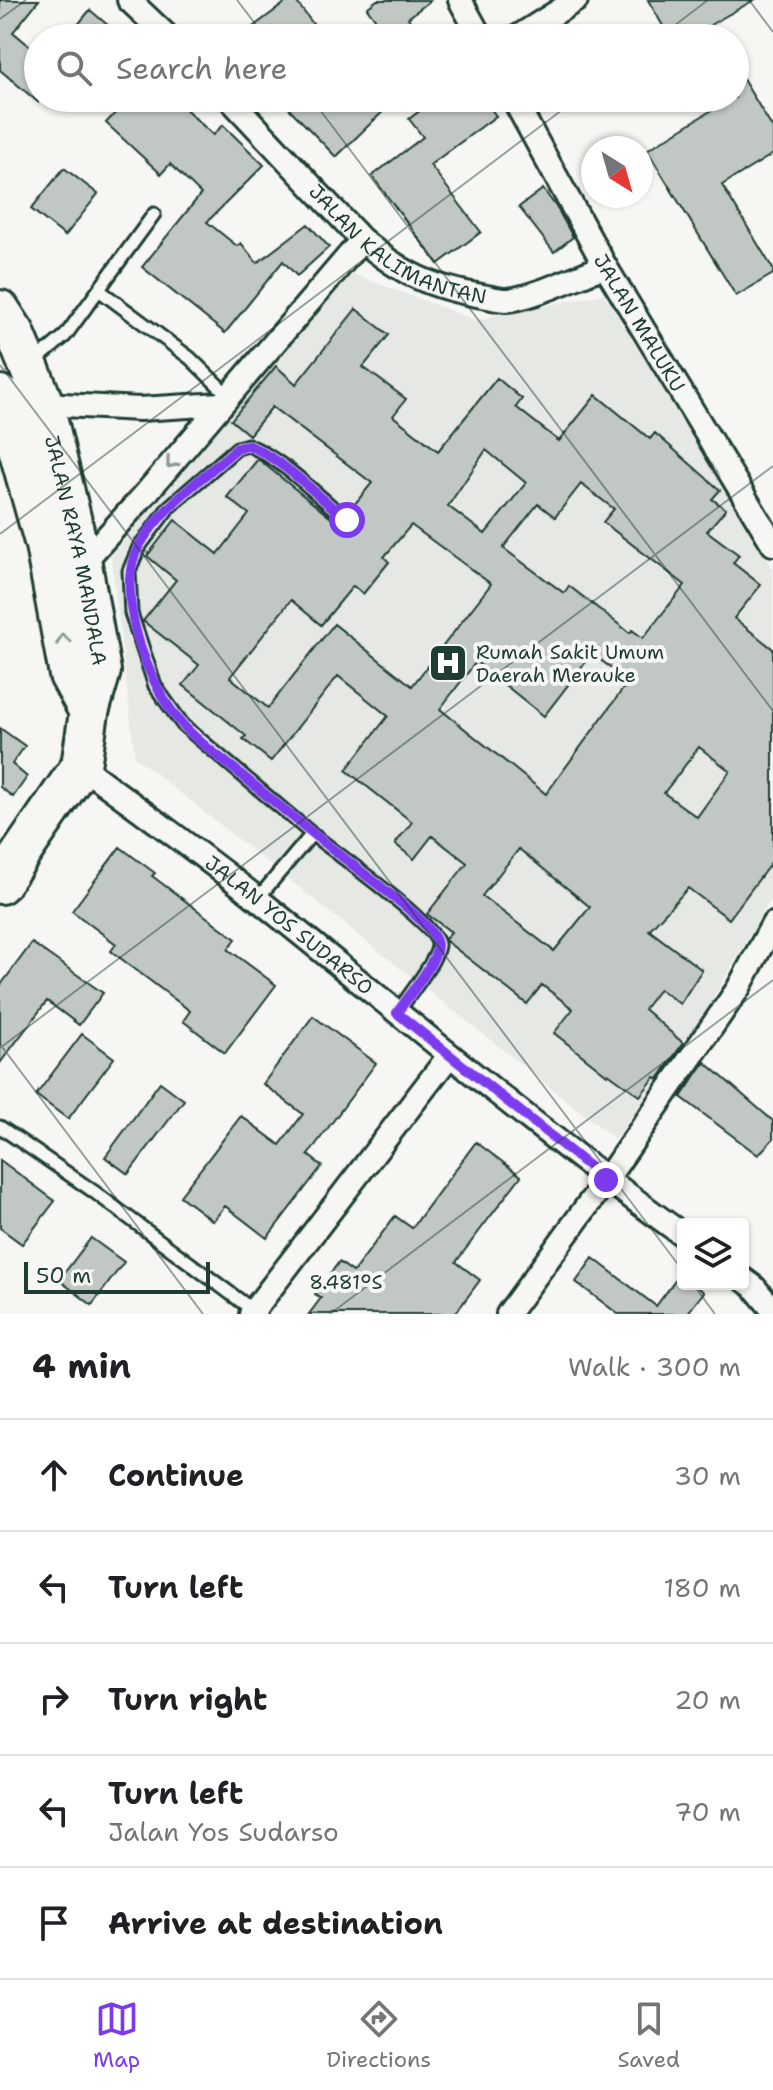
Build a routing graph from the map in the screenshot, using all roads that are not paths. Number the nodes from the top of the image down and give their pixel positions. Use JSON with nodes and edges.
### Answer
{"nodes":[{"id":1,"x":129,"y":0,"type":"edge"},
{"id":2,"x":460,"y":0,"type":"edge"},
{"id":3,"x":576,"y":0,"type":"edge"},
{"id":4,"x":154,"y":24,"type":"edge"},
{"id":5,"x":473,"y":24,"type":"edge"},
{"id":6,"x":538,"y":24,"type":"edge"},
{"id":7,"x":242,"y":112,"type":"edge"},
{"id":8,"x":521,"y":112,"type":"edge"},
{"id":9,"x":154,"y":214,"type":"dead end"},
{"id":10,"x":362,"y":240,"type":"junction"},
{"id":11,"x":605,"y":266,"type":"junction"},
{"id":12,"x":99,"y":290,"type":"junction"},
{"id":13,"x":0,"y":310,"type":"edge"},
{"id":14,"x":30,"y":365,"type":"junction"},
{"id":15,"x":224,"y":399,"type":"junction"},
{"id":16,"x":13,"y":409,"type":"edge"},
{"id":17,"x":347,"y":520,"type":"dead end"},
{"id":18,"x":773,"y":544,"type":"edge"},
{"id":19,"x":82,"y":564,"type":"junction"},
{"id":20,"x":89,"y":712,"type":"junction"},
{"id":21,"x":81,"y":766,"type":"junction"},
{"id":22,"x":312,"y":834,"type":"junction"},
{"id":23,"x":0,"y":884,"type":"edge"},
{"id":24,"x":258,"y":898,"type":"junction"},
{"id":25,"x":773,"y":924,"type":"edge"},
{"id":26,"x":397,"y":1013,"type":"junction"},
{"id":27,"x":449,"y":1056,"type":"junction"},
{"id":28,"x":0,"y":1127,"type":"edge"},
{"id":29,"x":606,"y":1180,"type":"junction"},
{"id":30,"x":677,"y":1231,"type":"edge"},
{"id":31,"x":749,"y":1283,"type":"edge"},
{"id":32,"x":773,"y":1310,"type":"edge"},
{"id":33,"x":253,"y":1312,"type":"edge"},
{"id":34,"x":508,"y":1314,"type":"edge"}],
"edges":[{"from":1,"to":4,"type":"street"},
{"from":2,"to":5,"type":"street"},
{"from":3,"to":6,"type":"street"},
{"from":7,"to":10,"type":"street","name":"JALAN KALIMANTAN"},
{"from":8,"to":11,"type":"street","name":"JALAN MALUKU"},
{"from":9,"to":12,"type":"lane"},
{"from":10,"to":11,"type":"street","name":"JALAN KALIMANTAN"},
{"from":10,"to":15,"type":"street"},
{"from":11,"to":18,"type":"street","name":"JALAN MALUKU"},
{"from":12,"to":14,"type":"lane"},
{"from":12,"to":15,"type":"lane"},
{"from":13,"to":14,"type":"highway","name":"JALAN RAYA MANDALA"},
{"from":14,"to":16,"type":"highway","name":"JALAN RAYA MANDALA"},
{"from":15,"to":16,"type":"street"},
{"from":15,"to":19,"type":"street","one_way":true},
{"from":16,"to":19,"type":"highway","name":"JALAN RAYA MANDALA"},
{"from":20,"to":16,"type":"highway","name":"JALAN RAYA MANDALA","one_way":true},
{"from":17,"to":22,"type":"lane"},
{"from":19,"to":20,"type":"highway","name":"JALAN RAYA MANDALA"},
{"from":20,"to":21,"type":"highway"},
{"from":21,"to":23,"type":"highway"},
{"from":21,"to":24,"type":"street","name":"JALAN YOS SUDARSO"},
{"from":22,"to":24,"type":"lane"},
{"from":22,"to":26,"type":"lane"},
{"from":24,"to":26,"type":"street","name":"JALAN YOS SUDARSO"},
{"from":25,"to":29,"type":"street"},
{"from":26,"to":27,"type":"street","name":"JALAN YOS SUDARSO"},
{"from":27,"to":29,"type":"street","name":"JALAN YOS SUDARSO"},
{"from":27,"to":33,"type":"street"},
{"from":28,"to":33,"type":"lane"},
{"from":29,"to":30,"type":"street","name":"JALAN YOS SUDARSO"},
{"from":29,"to":34,"type":"street"},
{"from":31,"to":32,"type":"street"}]}
